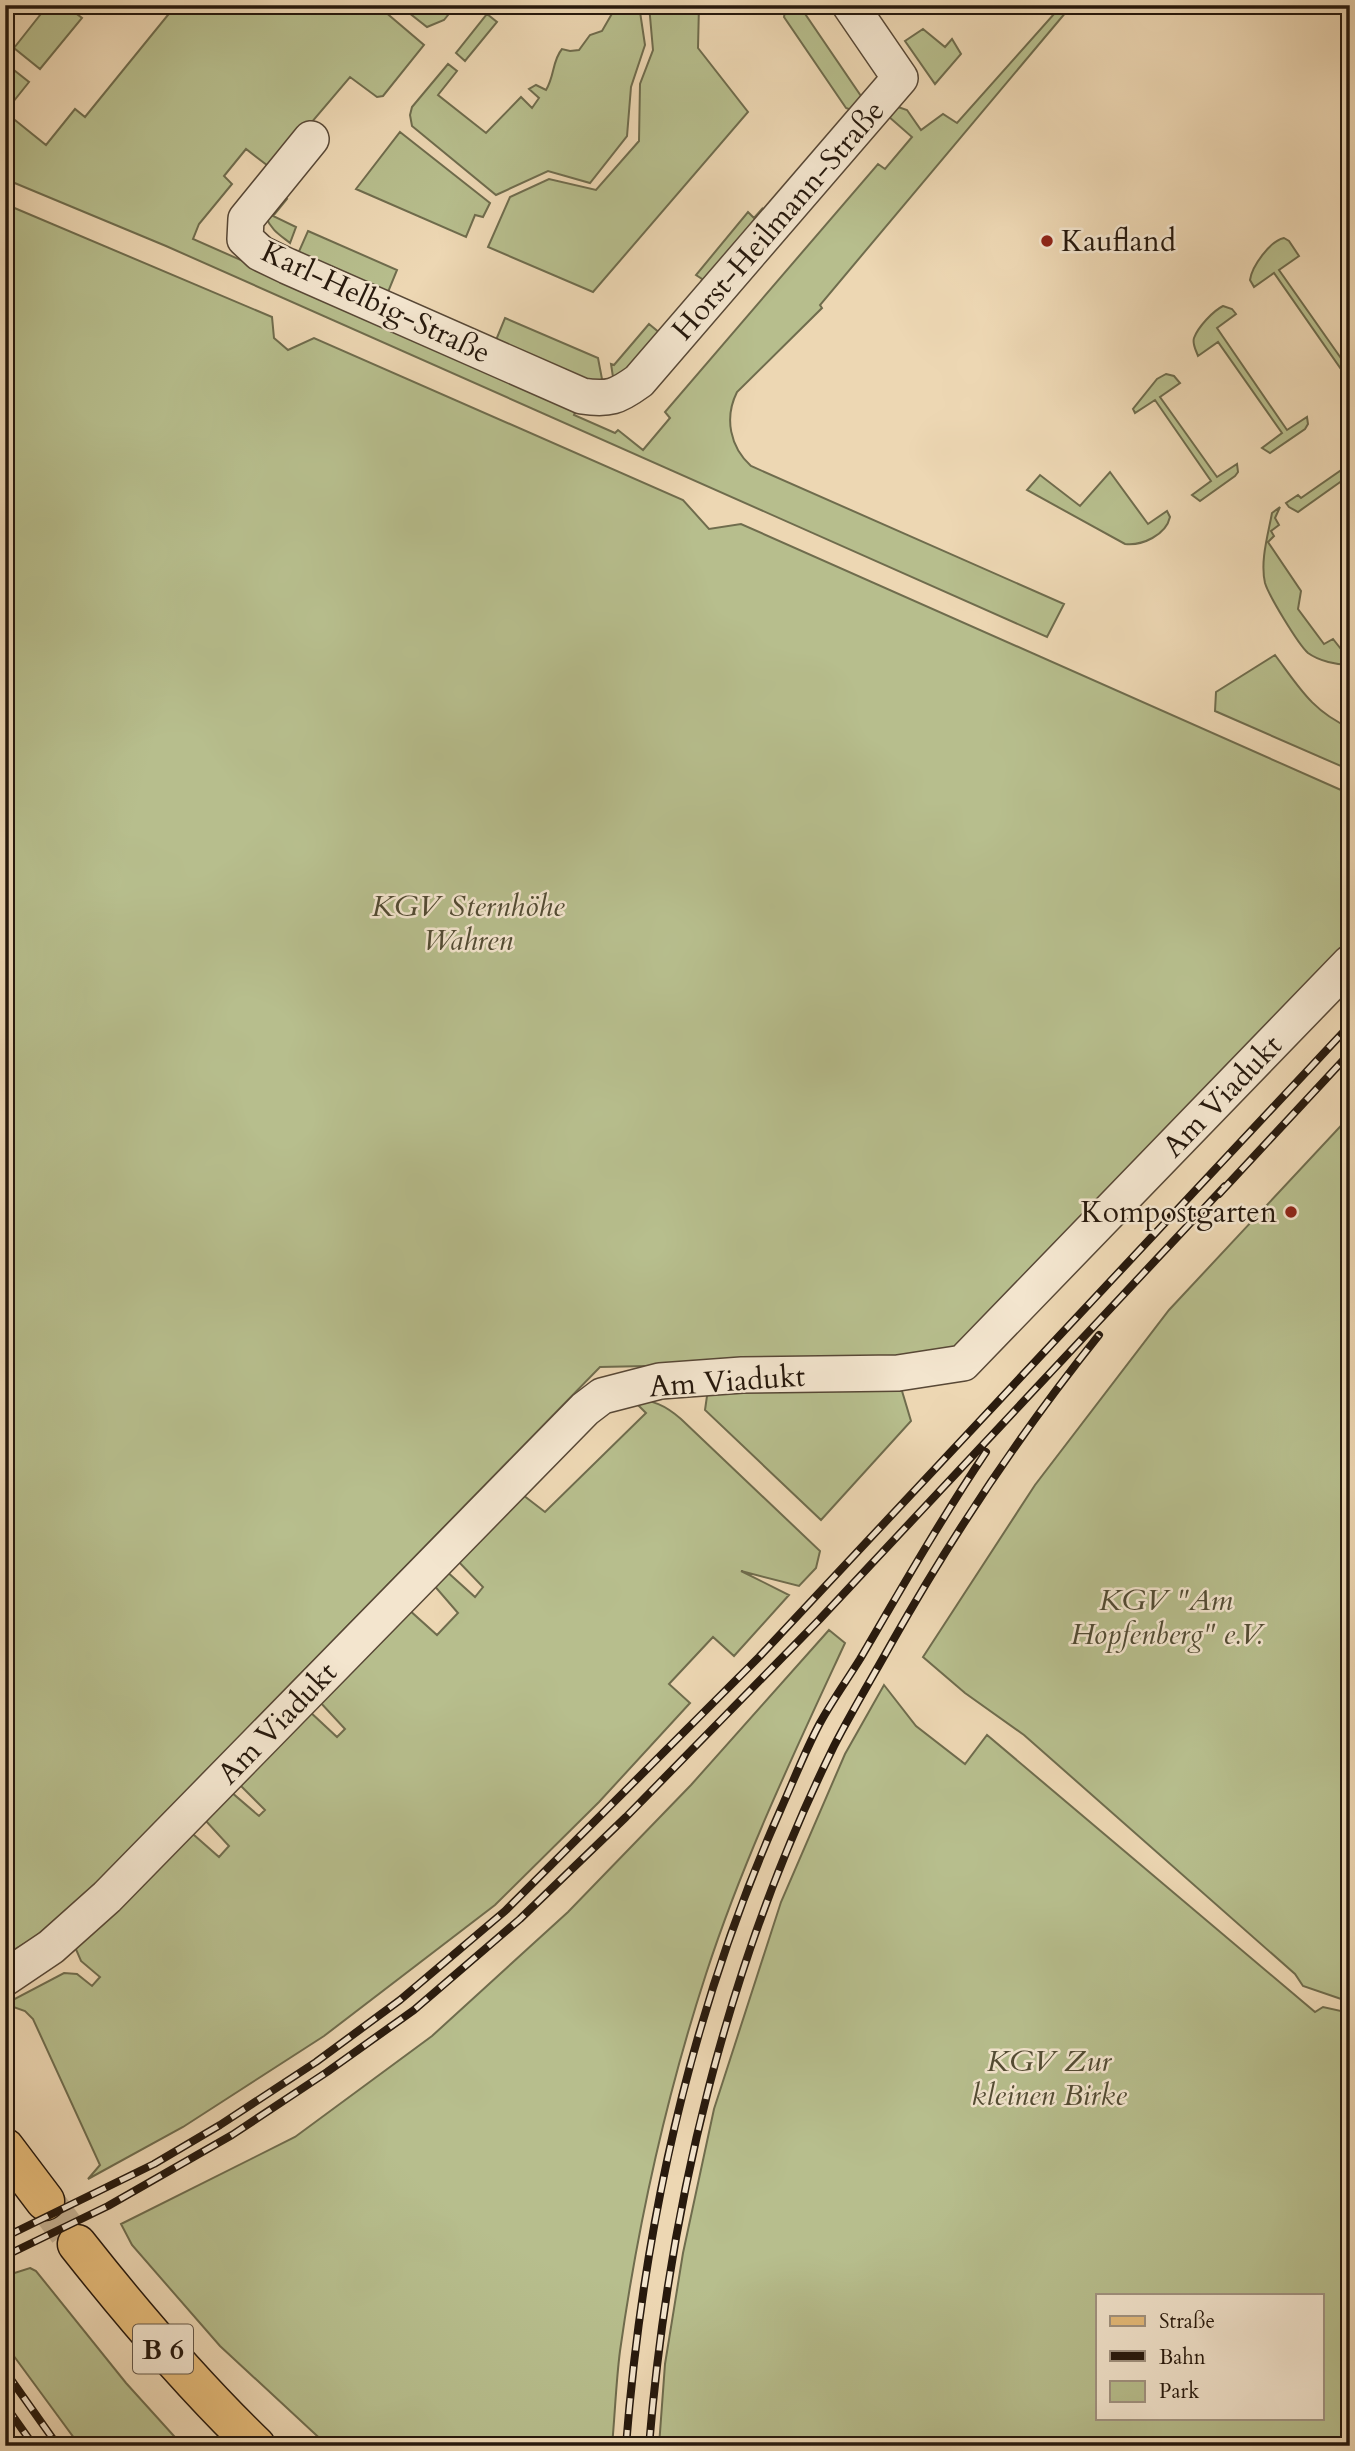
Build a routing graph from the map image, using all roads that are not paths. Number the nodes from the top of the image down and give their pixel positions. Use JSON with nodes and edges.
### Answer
{"nodes":[{"id":1,"x":850,"y":5,"type":"edge"},
{"id":2,"x":311,"y":139,"type":"dead end"},
{"id":3,"x":582,"y":396,"type":"joint"},
{"id":4,"x":1350,"y":963,"type":"edge"},
{"id":5,"x":5,"y":1978,"type":"edge"},
{"id":6,"x":5,"y":2148,"type":"edge"},
{"id":7,"x":45,"y":2200,"type":"tunnel mouth"},
{"id":8,"x":77,"y":2244,"type":"tunnel mouth"},
{"id":9,"x":256,"y":2446,"type":"edge"}],
"edges":[{"from":1,"to":3,"type":"street","name":"Horst-Heilmann-Straße"},
{"from":2,"to":3,"type":"street","name":"Karl-Helbig-Straße"},
{"from":4,"to":5,"type":"street","name":"Am Viadukt"},
{"from":6,"to":7,"type":"main road"},
{"from":8,"to":9,"type":"main road","number":"B 6"}]}
